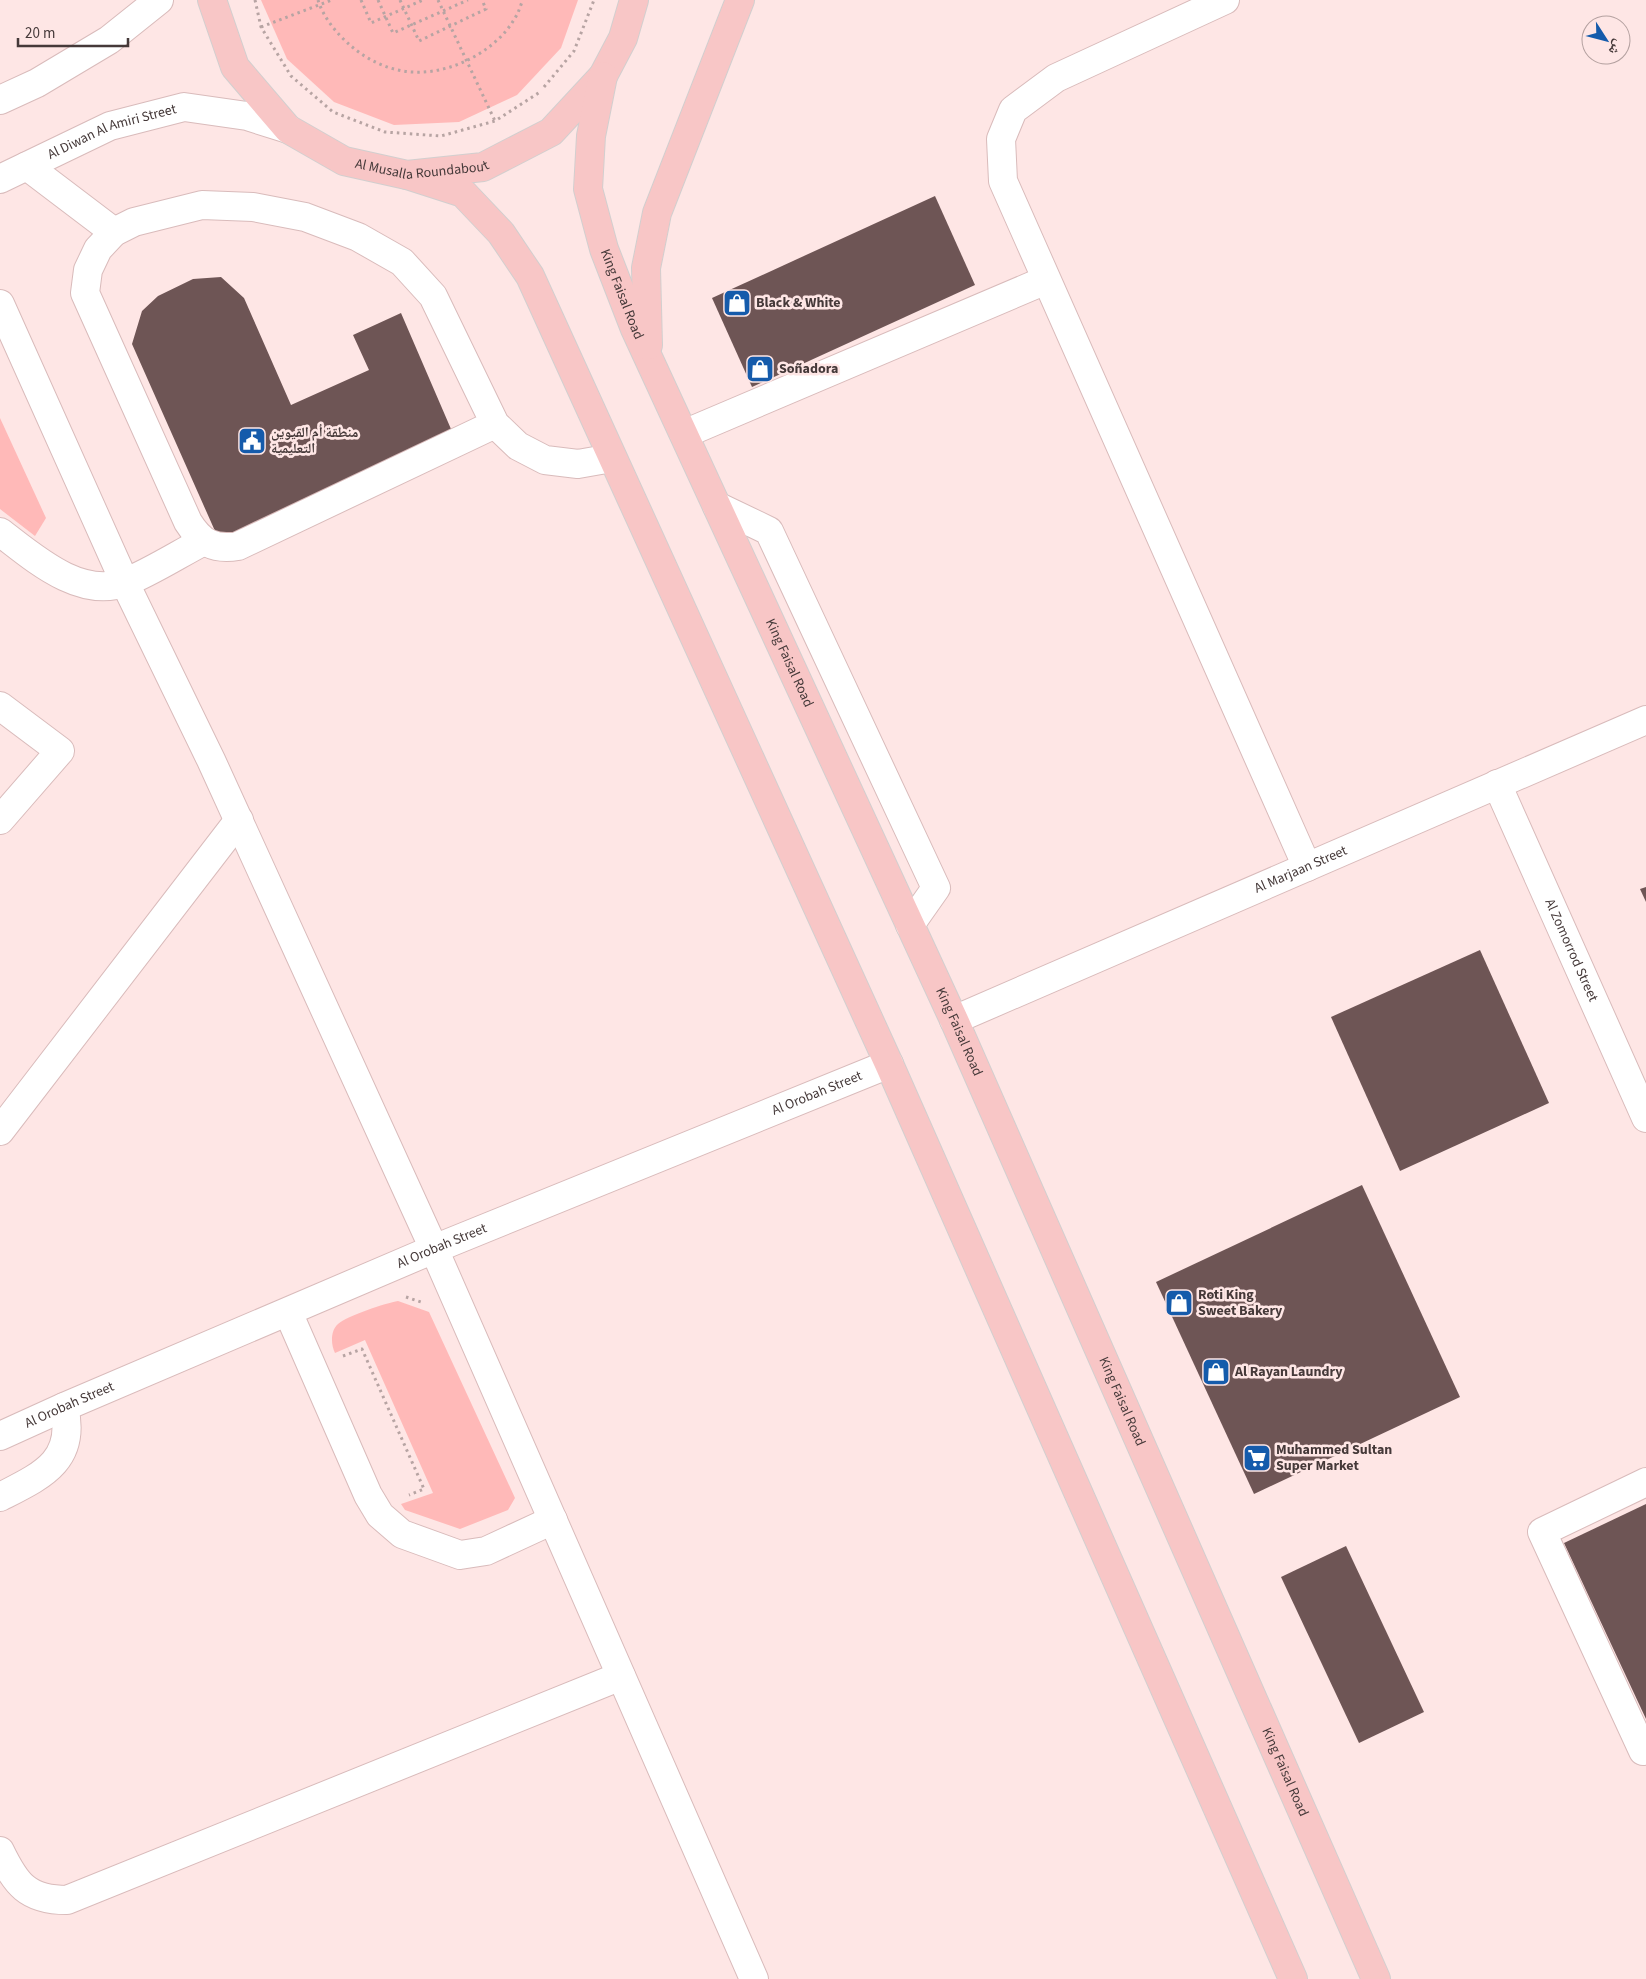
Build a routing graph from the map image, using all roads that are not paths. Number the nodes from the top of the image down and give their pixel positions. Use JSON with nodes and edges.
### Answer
{"nodes":[{"id":1,"x":159,"y":0,"type":"edge"},
{"id":2,"x":212,"y":0,"type":"edge"},
{"id":3,"x":634,"y":0,"type":"edge"},
{"id":4,"x":740,"y":0,"type":"edge"},
{"id":5,"x":1225,"y":0,"type":"edge"},
{"id":6,"x":604,"y":76,"type":"junction"},
{"id":7,"x":0,"y":100,"type":"edge"},
{"id":8,"x":288,"y":129,"type":"junction"},
{"id":9,"x":27,"y":166,"type":"junction"},
{"id":10,"x":407,"y":175,"type":"junction"},
{"id":11,"x":0,"y":179,"type":"edge"},
{"id":12,"x":114,"y":232,"type":"junction"},
{"id":13,"x":1046,"y":280,"type":"junction"},
{"id":14,"x":0,"y":304,"type":"edge"},
{"id":15,"x":648,"y":357,"type":"junction"},
{"id":16,"x":495,"y":424,"type":"junction"},
{"id":17,"x":684,"y":434,"type":"junction"},
{"id":18,"x":612,"y":458,"type":"junction"},
{"id":19,"x":717,"y":506,"type":"junction"},
{"id":20,"x":0,"y":532,"type":"edge"},
{"id":21,"x":204,"y":541,"type":"junction"},
{"id":22,"x":125,"y":583,"type":"junction"},
{"id":23,"x":0,"y":706,"type":"edge"},
{"id":24,"x":1646,"y":720,"type":"edge"},
{"id":25,"x":1497,"y":784,"type":"junction"},
{"id":26,"x":0,"y":820,"type":"edge"},
{"id":27,"x":239,"y":820,"type":"junction"},
{"id":28,"x":1307,"y":867,"type":"junction"},
{"id":29,"x":910,"y":925,"type":"junction"},
{"id":30,"x":954,"y":1020,"type":"junction"},
{"id":31,"x":889,"y":1064,"type":"junction"},
{"id":32,"x":1646,"y":1118,"type":"edge"},
{"id":33,"x":0,"y":1131,"type":"edge"},
{"id":34,"x":434,"y":1249,"type":"junction"},
{"id":35,"x":288,"y":1312,"type":"junction"},
{"id":36,"x":64,"y":1407,"type":"junction"},
{"id":37,"x":0,"y":1436,"type":"edge"},
{"id":38,"x":1646,"y":1482,"type":"edge"},
{"id":39,"x":0,"y":1497,"type":"edge"},
{"id":40,"x":553,"y":1520,"type":"junction"},
{"id":41,"x":621,"y":1676,"type":"junction"},
{"id":42,"x":1646,"y":1750,"type":"edge"},
{"id":43,"x":0,"y":1851,"type":"edge"},
{"id":44,"x":754,"y":1979,"type":"edge"},
{"id":45,"x":1294,"y":1979,"type":"edge"},
{"id":46,"x":1376,"y":1979,"type":"edge"}],
"edges":[{"from":1,"to":7,"type":"street"},
{"from":2,"to":8,"type":"main road","name":"Al Musalla Roundabout"},
{"from":3,"to":6,"type":"main road","name":"Al Musalla Roundabout"},
{"from":4,"to":15,"type":"main road"},
{"from":5,"to":13,"type":"street"},
{"from":6,"to":10,"type":"main road","name":"Al Musalla Roundabout"},
{"from":6,"to":15,"type":"main road","name":"King Faisal Road"},
{"from":8,"to":9,"type":"street","name":"Al Diwan Al Amiri Street"},
{"from":8,"to":10,"type":"main road","name":"Al Musalla Roundabout"},
{"from":9,"to":11,"type":"street","name":"Al Diwan Al Amiri Street"},
{"from":9,"to":12,"type":"street"},
{"from":10,"to":18,"type":"main road"},
{"from":12,"to":16,"type":"street"},
{"from":12,"to":21,"type":"street"},
{"from":13,"to":17,"type":"street"},
{"from":13,"to":28,"type":"street"},
{"from":14,"to":22,"type":"street"},
{"from":15,"to":17,"type":"main road","name":"King Faisal Road"},
{"from":16,"to":18,"type":"street"},
{"from":16,"to":21,"type":"street"},
{"from":17,"to":19,"type":"main road","name":"King Faisal Road"},
{"from":18,"to":31,"type":"main road"},
{"from":19,"to":29,"type":"main road","name":"King Faisal Road"},
{"from":19,"to":29,"type":"street"},
{"from":20,"to":22,"type":"street"},
{"from":21,"to":22,"type":"street"},
{"from":22,"to":27,"type":"street"},
{"from":23,"to":26,"type":"street"},
{"from":24,"to":25,"type":"street","name":"Al Marjaan Street"},
{"from":25,"to":28,"type":"street","name":"Al Marjaan Street"},
{"from":25,"to":32,"type":"street","name":"Al Zomorrod Street"},
{"from":27,"to":33,"type":"street"},
{"from":27,"to":34,"type":"street"},
{"from":28,"to":30,"type":"street","name":"Al Marjaan Street"},
{"from":29,"to":30,"type":"main road","name":"King Faisal Road"},
{"from":30,"to":46,"type":"main road","name":"King Faisal Road"},
{"from":31,"to":34,"type":"street","name":"Al Orobah Street"},
{"from":31,"to":45,"type":"main road"},
{"from":34,"to":35,"type":"street","name":"Al Orobah Street"},
{"from":34,"to":40,"type":"street"},
{"from":35,"to":36,"type":"street","name":"Al Orobah Street"},
{"from":35,"to":40,"type":"street"},
{"from":36,"to":37,"type":"street","name":"Al Orobah Street"},
{"from":36,"to":39,"type":"street"},
{"from":38,"to":42,"type":"street"},
{"from":40,"to":41,"type":"street"},
{"from":41,"to":43,"type":"street"},
{"from":41,"to":44,"type":"street"}]}
